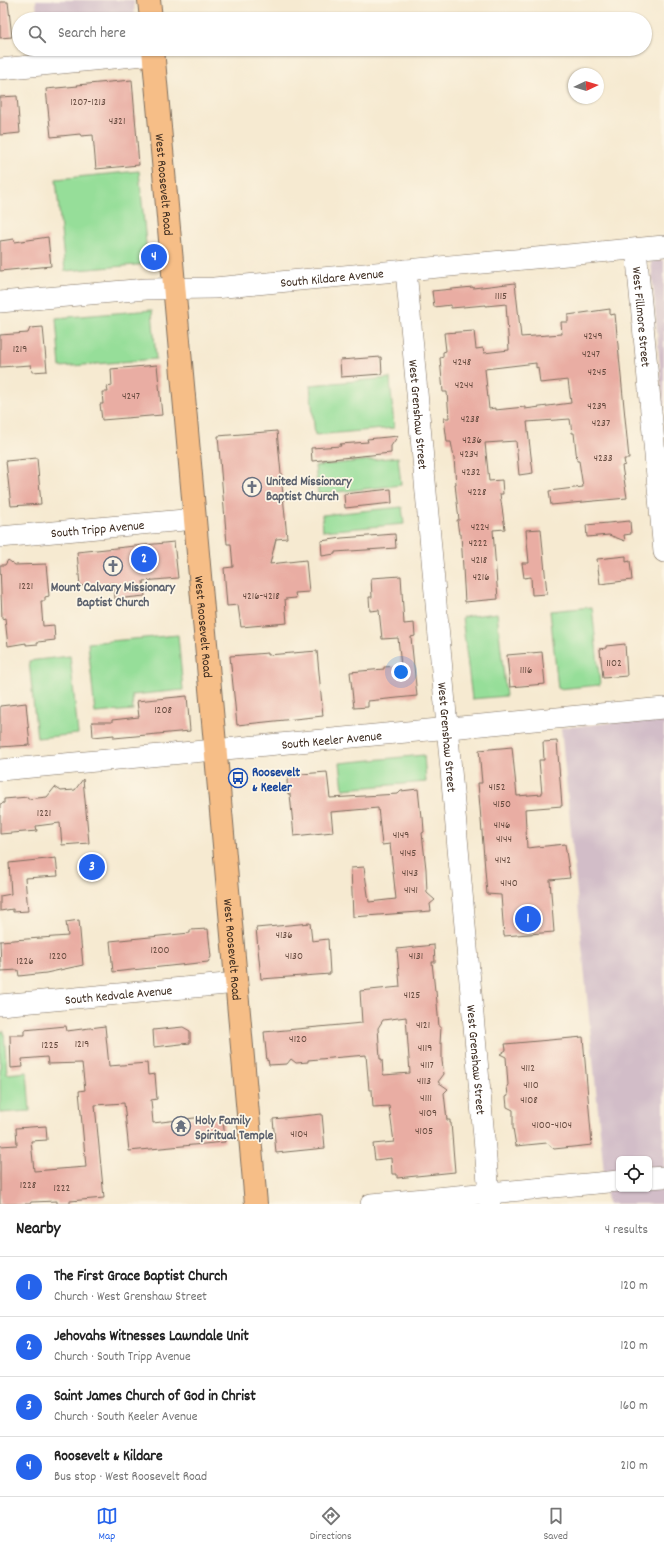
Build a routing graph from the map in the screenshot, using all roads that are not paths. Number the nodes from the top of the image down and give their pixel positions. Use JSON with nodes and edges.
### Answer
{"nodes":[{"id":1,"x":149,"y":0,"type":"edge"},
{"id":2,"x":150,"y":12,"type":"edge"},
{"id":3,"x":118,"y":56,"type":"edge"},
{"id":4,"x":154,"y":56,"type":"edge"},
{"id":5,"x":0,"y":69,"type":"edge"},
{"id":6,"x":664,"y":246,"type":"edge"},
{"id":7,"x":636,"y":249,"type":"junction"},
{"id":8,"x":406,"y":270,"type":"junction"},
{"id":9,"x":175,"y":289,"type":"junction"},
{"id":10,"x":0,"y":302,"type":"edge"},
{"id":11,"x":195,"y":519,"type":"junction"},
{"id":12,"x":0,"y":537,"type":"edge"},
{"id":13,"x":664,"y":552,"type":"edge"},
{"id":14,"x":664,"y":708,"type":"edge"},
{"id":15,"x":447,"y":728,"type":"junction"},
{"id":16,"x":216,"y":750,"type":"junction"},
{"id":17,"x":0,"y":770,"type":"edge"},
{"id":18,"x":237,"y":983,"type":"junction"},
{"id":19,"x":0,"y":1005,"type":"edge"},
{"id":20,"x":664,"y":1177,"type":"edge"},
{"id":21,"x":652,"y":1178,"type":"edge"},
{"id":22,"x":616,"y":1181,"type":"edge"},
{"id":23,"x":489,"y":1199,"type":"edge"},
{"id":24,"x":256,"y":1204,"type":"edge"},
{"id":25,"x":371,"y":1204,"type":"edge"}],
"edges":[{"from":1,"to":2,"type":"main road"},
{"from":3,"to":5,"type":"street"},
{"from":4,"to":9,"type":"main road","name":"West Roosevelt Road"},
{"from":6,"to":7,"type":"street","name":"South Kildare Avenue"},
{"from":7,"to":8,"type":"street","name":"South Kildare Avenue"},
{"from":7,"to":13,"type":"street","name":"West Fillmore Street"},
{"from":8,"to":9,"type":"street","name":"South Kildare Avenue"},
{"from":8,"to":15,"type":"street","name":"West Grenshaw Street"},
{"from":9,"to":10,"type":"street","name":"South Kildare Avenue"},
{"from":9,"to":11,"type":"main road","name":"West Roosevelt Road"},
{"from":11,"to":12,"type":"street","name":"South Tripp Avenue"},
{"from":11,"to":16,"type":"main road","name":"West Roosevelt Road"},
{"from":14,"to":15,"type":"street","name":"South Keeler Avenue"},
{"from":15,"to":16,"type":"street","name":"South Keeler Avenue"},
{"from":15,"to":23,"type":"street","name":"West Grenshaw Street"},
{"from":16,"to":17,"type":"street","name":"South Keeler Avenue"},
{"from":16,"to":18,"type":"main road","name":"West Roosevelt Road"},
{"from":18,"to":19,"type":"street","name":"South Kedvale Avenue"},
{"from":18,"to":24,"type":"main road","name":"West Roosevelt Road"},
{"from":20,"to":21,"type":"street"},
{"from":22,"to":23,"type":"street"},
{"from":23,"to":25,"type":"street"}]}
